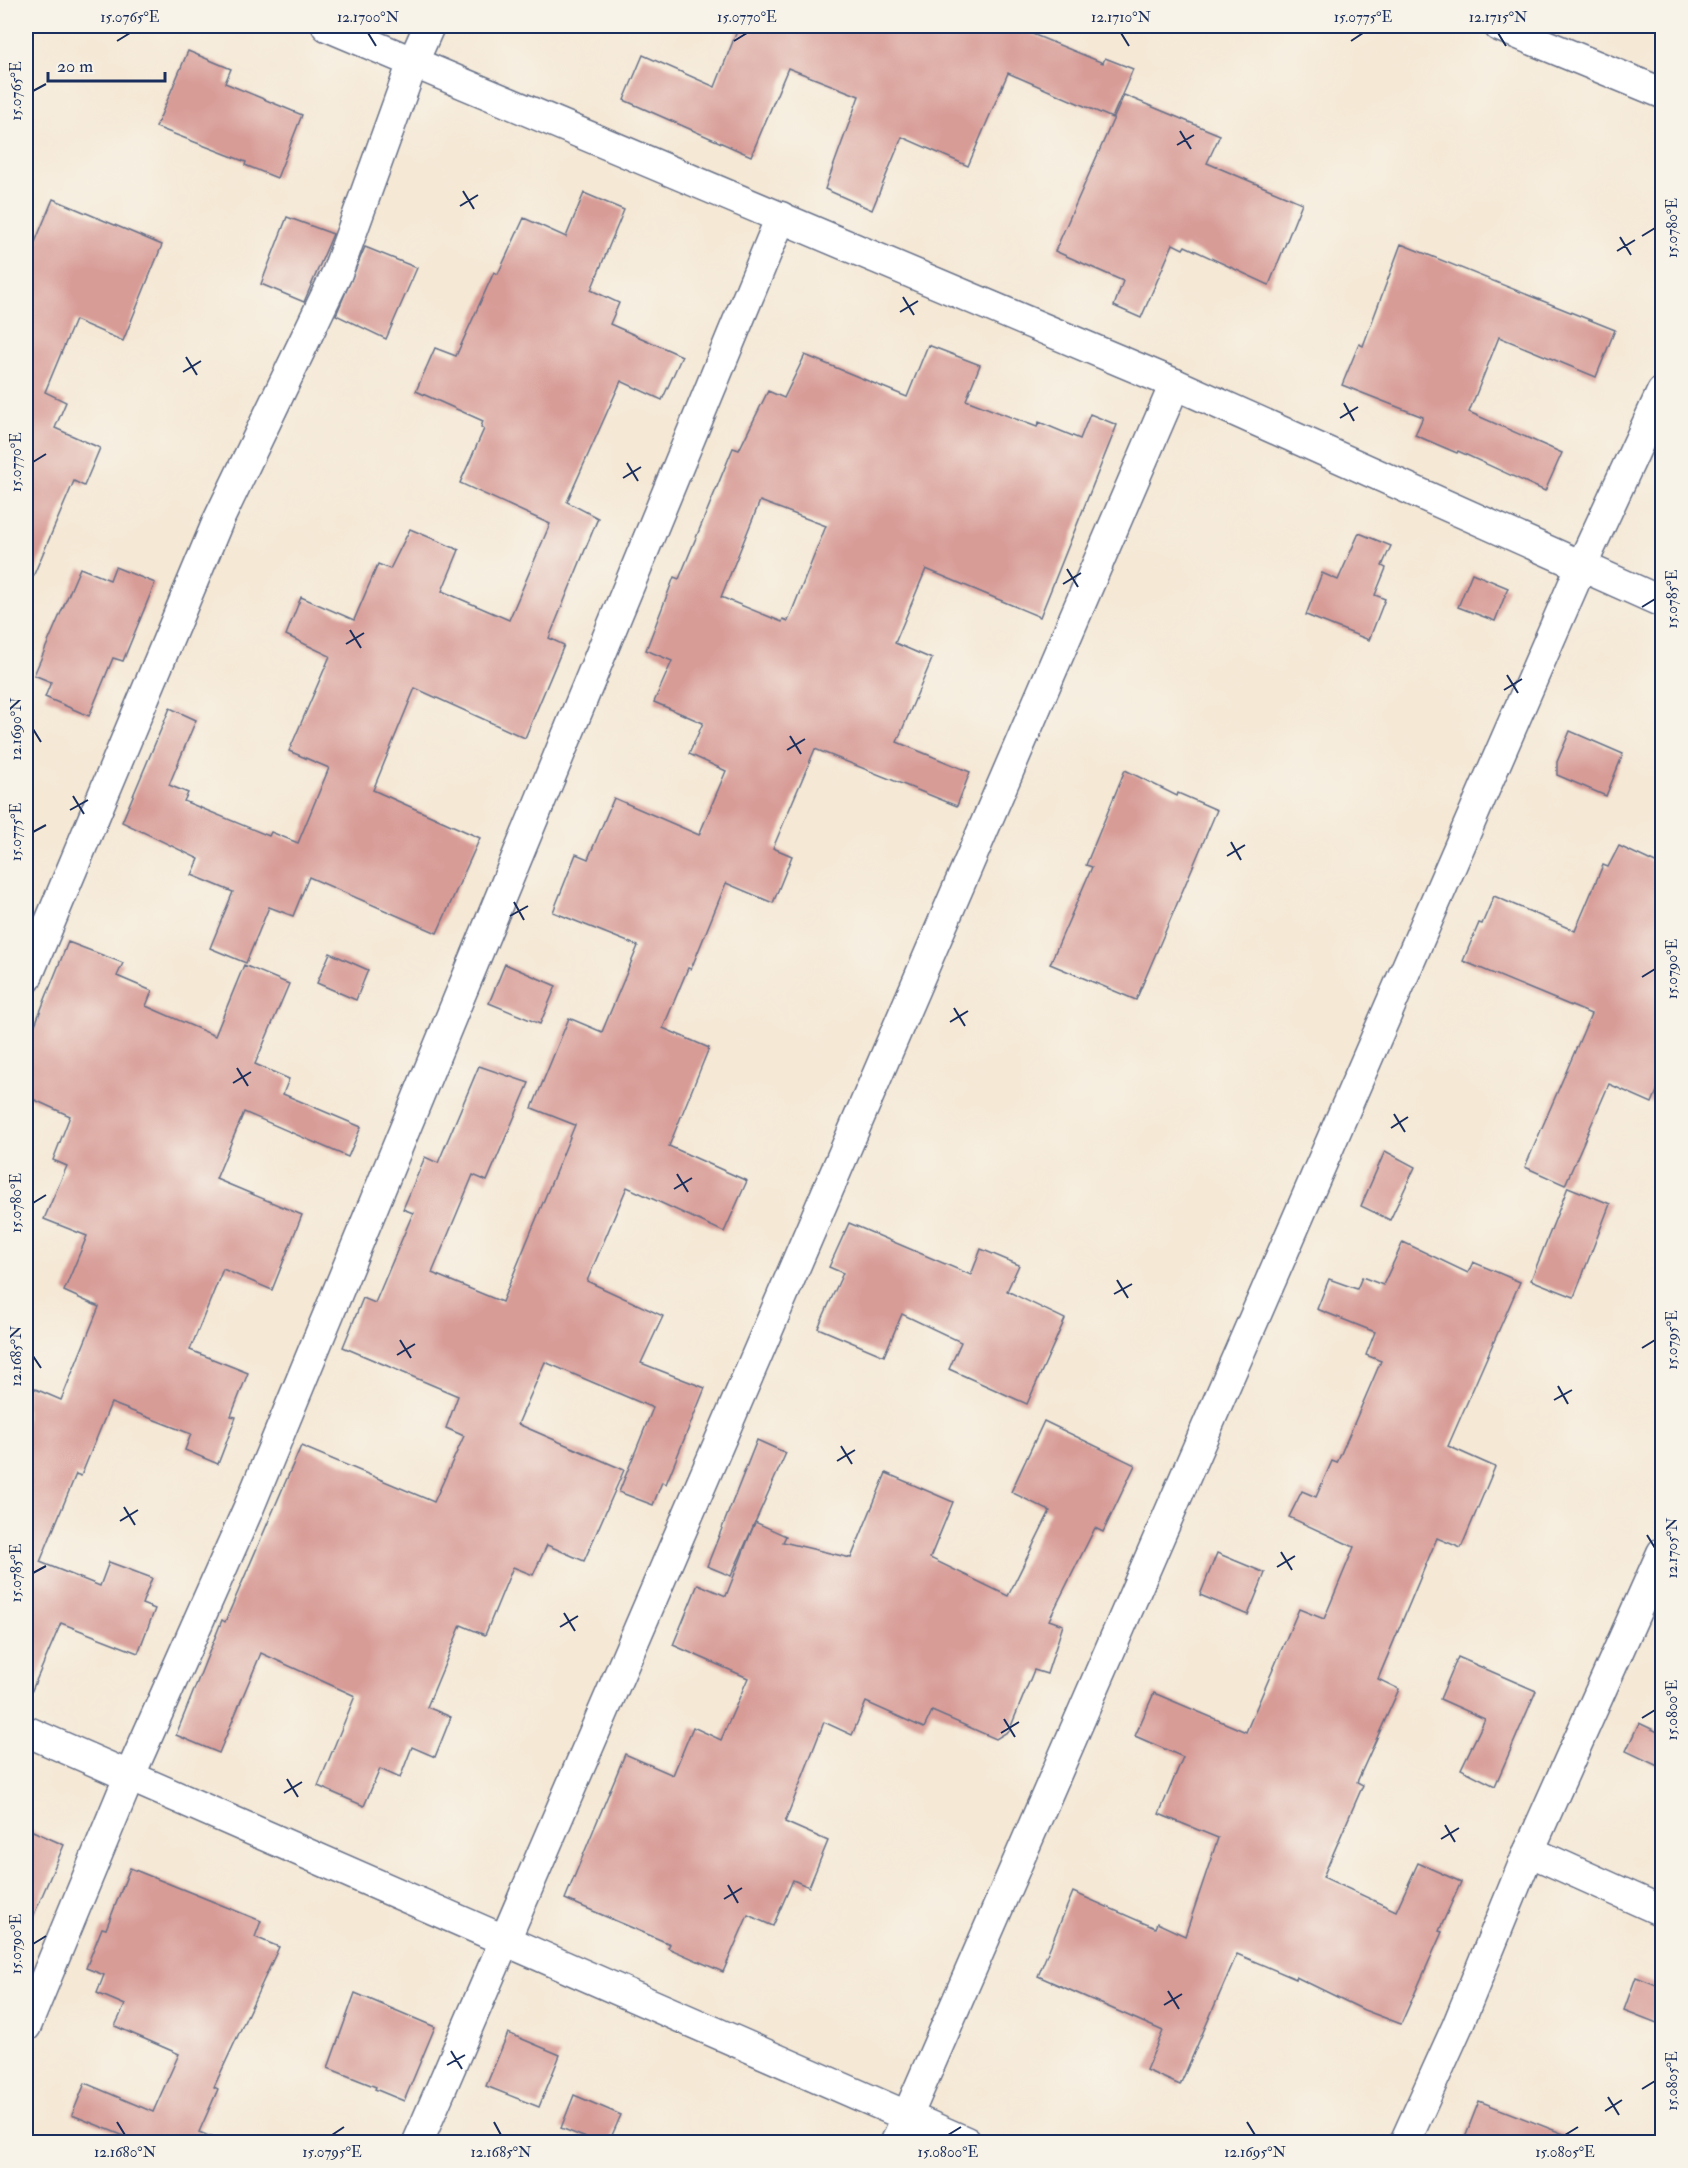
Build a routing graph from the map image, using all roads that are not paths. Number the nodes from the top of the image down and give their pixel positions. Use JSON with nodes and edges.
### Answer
{"nodes":[{"id":1,"x":327,"y":26,"type":"edge"},
{"id":2,"x":429,"y":26,"type":"edge"},
{"id":3,"x":1499,"y":26,"type":"edge"},
{"id":4,"x":413,"y":62,"type":"junction"},
{"id":5,"x":1662,"y":93,"type":"edge"},
{"id":6,"x":781,"y":217,"type":"junction"},
{"id":7,"x":1175,"y":384,"type":"junction"},
{"id":8,"x":1662,"y":392,"type":"edge"},
{"id":9,"x":1581,"y":567,"type":"junction"},
{"id":10,"x":1662,"y":602,"type":"edge"},
{"id":11,"x":26,"y":979,"type":"edge"},
{"id":12,"x":1662,"y":1553,"type":"edge"},
{"id":13,"x":26,"y":1731,"type":"edge"},
{"id":14,"x":130,"y":1775,"type":"junction"},
{"id":15,"x":1528,"y":1851,"type":"junction"},
{"id":16,"x":1662,"y":1911,"type":"edge"},
{"id":17,"x":505,"y":1941,"type":"junction"},
{"id":18,"x":26,"y":2026,"type":"edge"},
{"id":19,"x":900,"y":2130,"type":"edge"},
{"id":20,"x":418,"y":2142,"type":"edge"},
{"id":21,"x":966,"y":2142,"type":"edge"},
{"id":22,"x":1405,"y":2142,"type":"edge"}],
"edges":[{"from":1,"to":4,"type":"street"},
{"from":2,"to":4,"type":"street"},
{"from":3,"to":5,"type":"street"},
{"from":4,"to":6,"type":"street"},
{"from":4,"to":11,"type":"street"},
{"from":6,"to":7,"type":"street"},
{"from":6,"to":14,"type":"street"},
{"from":7,"to":9,"type":"street"},
{"from":7,"to":17,"type":"street"},
{"from":8,"to":9,"type":"street"},
{"from":9,"to":10,"type":"street"},
{"from":9,"to":19,"type":"street"},
{"from":12,"to":15,"type":"street"},
{"from":13,"to":14,"type":"street"},
{"from":14,"to":17,"type":"street"},
{"from":14,"to":18,"type":"street"},
{"from":15,"to":16,"type":"street"},
{"from":15,"to":22,"type":"street"},
{"from":17,"to":19,"type":"street"},
{"from":17,"to":20,"type":"street"},
{"from":19,"to":21,"type":"street"}]}
